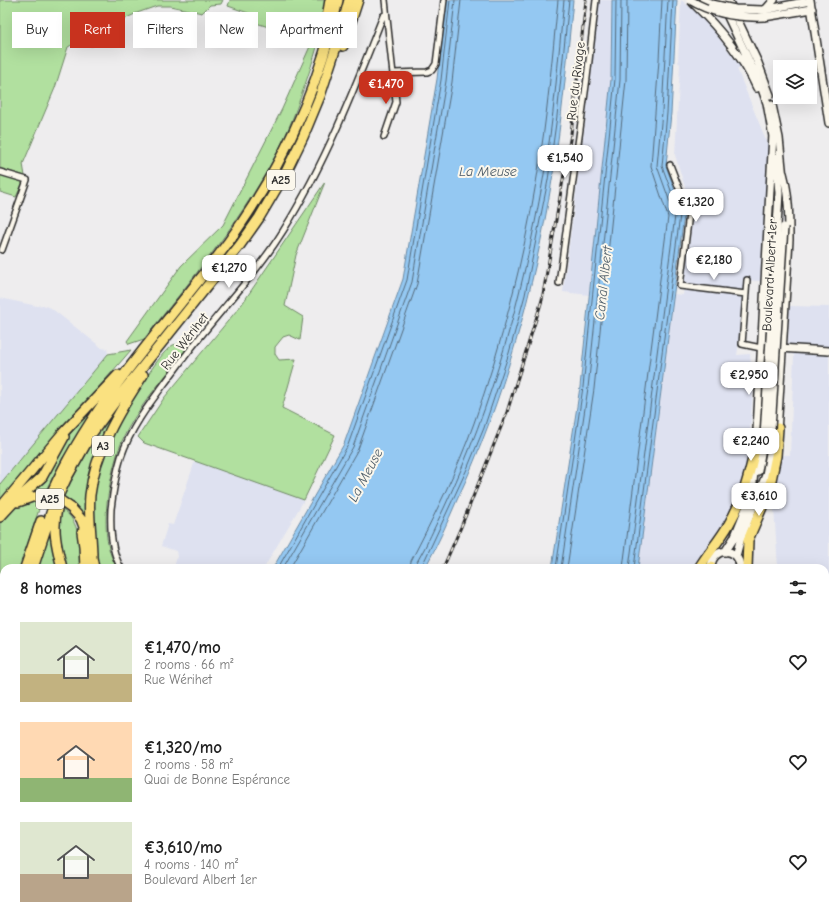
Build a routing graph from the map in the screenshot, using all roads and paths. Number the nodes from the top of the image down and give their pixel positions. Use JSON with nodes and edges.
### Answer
{"nodes":[{"id":1,"x":330,"y":0,"type":"edge"},
{"id":2,"x":338,"y":0,"type":"edge"},
{"id":3,"x":349,"y":0,"type":"edge"},
{"id":4,"x":358,"y":0,"type":"edge"},
{"id":5,"x":385,"y":0,"type":"edge"},
{"id":6,"x":444,"y":0,"type":"edge"},
{"id":7,"x":596,"y":0,"type":"edge"},
{"id":8,"x":690,"y":0,"type":"edge"},
{"id":9,"x":703,"y":0,"type":"edge"},
{"id":10,"x":720,"y":0,"type":"edge"},
{"id":11,"x":728,"y":0,"type":"edge"},
{"id":12,"x":775,"y":0,"type":"edge"},
{"id":13,"x":810,"y":0,"type":"edge"},
{"id":14,"x":784,"y":6,"type":"junction"},
{"id":15,"x":812,"y":9,"type":"junction"},
{"id":16,"x":764,"y":12,"type":"junction"},
{"id":17,"x":386,"y":14,"type":"junction"},
{"id":18,"x":319,"y":68,"type":"junction"},
{"id":19,"x":393,"y":73,"type":"junction"},
{"id":20,"x":325,"y":83,"type":"junction"},
{"id":21,"x":769,"y":112,"type":"junction"},
{"id":22,"x":829,"y":123,"type":"edge"},
{"id":23,"x":773,"y":134,"type":"junction"},
{"id":24,"x":384,"y":137,"type":"dead end"},
{"id":25,"x":670,"y":165,"type":"dead end"},
{"id":26,"x":0,"y":172,"type":"edge"},
{"id":27,"x":782,"y":173,"type":"junction"},
{"id":28,"x":781,"y":226,"type":"junction"},
{"id":29,"x":2,"y":250,"type":"dead end"},
{"id":30,"x":747,"y":280,"type":"dead end"},
{"id":31,"x":559,"y":283,"type":"dead end"},
{"id":32,"x":746,"y":294,"type":"junction"},
{"id":33,"x":158,"y":348,"type":"junction"},
{"id":34,"x":761,"y":348,"type":"junction"},
{"id":35,"x":783,"y":349,"type":"junction"},
{"id":36,"x":143,"y":350,"type":"junction"},
{"id":37,"x":829,"y":351,"type":"edge"},
{"id":38,"x":74,"y":422,"type":"junction"},
{"id":39,"x":775,"y":428,"type":"junction"},
{"id":40,"x":756,"y":445,"type":"junction"},
{"id":41,"x":66,"y":479,"type":"junction"},
{"id":42,"x":752,"y":492,"type":"junction"},
{"id":43,"x":0,"y":508,"type":"edge"},
{"id":44,"x":72,"y":511,"type":"junction"},
{"id":45,"x":0,"y":517,"type":"edge"},
{"id":46,"x":725,"y":552,"type":"junction"},
{"id":47,"x":736,"y":556,"type":"junction"},
{"id":48,"x":92,"y":557,"type":"junction"},
{"id":49,"x":26,"y":564,"type":"edge"},
{"id":50,"x":34,"y":564,"type":"edge"},
{"id":51,"x":61,"y":564,"type":"edge"},
{"id":52,"x":85,"y":564,"type":"edge"},
{"id":53,"x":93,"y":564,"type":"edge"},
{"id":54,"x":119,"y":564,"type":"edge"},
{"id":55,"x":702,"y":564,"type":"edge"},
{"id":56,"x":711,"y":564,"type":"edge"},
{"id":57,"x":740,"y":564,"type":"edge"},
{"id":58,"x":747,"y":564,"type":"edge"}],
"edges":[{"from":1,"to":18,"type":"highway","number":"A25"},
{"from":2,"to":18,"type":"highway","number":"A25"},
{"from":3,"to":20,"type":"highway","number":"A25"},
{"from":4,"to":20,"type":"highway","number":"A25"},
{"from":5,"to":17,"type":"street"},
{"from":6,"to":19,"type":"street"},
{"from":7,"to":31,"type":"street","name":"Rue du Rivage"},
{"from":8,"to":16,"type":"main road","bridge":true},
{"from":8,"to":21,"type":"main road","bridge":true},
{"from":9,"to":16,"type":"main road","bridge":true},
{"from":10,"to":21,"type":"main road","name":"Boulevard Albert 1er"},
{"from":11,"to":27,"type":"main road","name":"Boulevard Albert 1er"},
{"from":12,"to":14,"type":"main road"},
{"from":12,"to":16,"type":"main road"},
{"from":13,"to":14,"type":"main road"},
{"from":13,"to":15,"type":"main road"},
{"from":14,"to":16,"type":"main road"},
{"from":15,"to":16,"type":"main road"},
{"from":15,"to":22,"type":"main road"},
{"from":17,"to":19,"type":"street"},
{"from":17,"to":54,"type":"street","name":"Rue Wérihet"},
{"from":18,"to":36,"type":"highway","number":"A25"},
{"from":19,"to":24,"type":"street"},
{"from":20,"to":33,"type":"highway","number":"A25"},
{"from":21,"to":23,"type":"main road","name":"Boulevard Albert 1er"},
{"from":23,"to":28,"type":"main road","name":"Boulevard Albert 1er"},
{"from":23,"to":34,"type":"main road"},
{"from":25,"to":32,"type":"street"},
{"from":26,"to":29,"type":"street"},
{"from":27,"to":28,"type":"main road","name":"Boulevard Albert 1er"},
{"from":27,"to":35,"type":"main road"},
{"from":28,"to":39,"type":"main road","name":"Boulevard Albert 1er","bridge":true},
{"from":28,"to":42,"type":"main road","name":"Boulevard Albert 1er","bridge":true},
{"from":30,"to":32,"type":"street"},
{"from":32,"to":34,"type":"street"},
{"from":33,"to":41,"type":"highway","number":"A25"},
{"from":33,"to":48,"type":"highway","number":"A3"},
{"from":34,"to":35,"type":"main road"},
{"from":34,"to":40,"type":"main road"},
{"from":35,"to":37,"type":"main road"},
{"from":35,"to":39,"type":"main road"},
{"from":36,"to":38,"type":"highway","number":"A3"},
{"from":36,"to":49,"type":"highway","number":"A25"},
{"from":38,"to":43,"type":"highway","number":"A3"},
{"from":38,"to":45,"type":"highway","number":"A3"},
{"from":39,"to":47,"type":"main road","name":"Boulevard Albert 1er"},
{"from":39,"to":58,"type":"highway"},
{"from":40,"to":42,"type":"main road"},
{"from":40,"to":55,"type":"highway"},
{"from":41,"to":50,"type":"highway","number":"A25"},
{"from":41,"to":51,"type":"highway"},
{"from":42,"to":46,"type":"main road","name":"Boulevard Albert 1er"},
{"from":44,"to":45,"type":"highway","number":"A3","bridge":true},
{"from":44,"to":48,"type":"highway","number":"A3"},
{"from":44,"to":52,"type":"highway"},
{"from":46,"to":47,"type":"main road"},
{"from":46,"to":56,"type":"main road","name":"Boulevard Albert 1er"},
{"from":47,"to":57,"type":"main road"},
{"from":48,"to":53,"type":"highway","number":"A3"}]}
